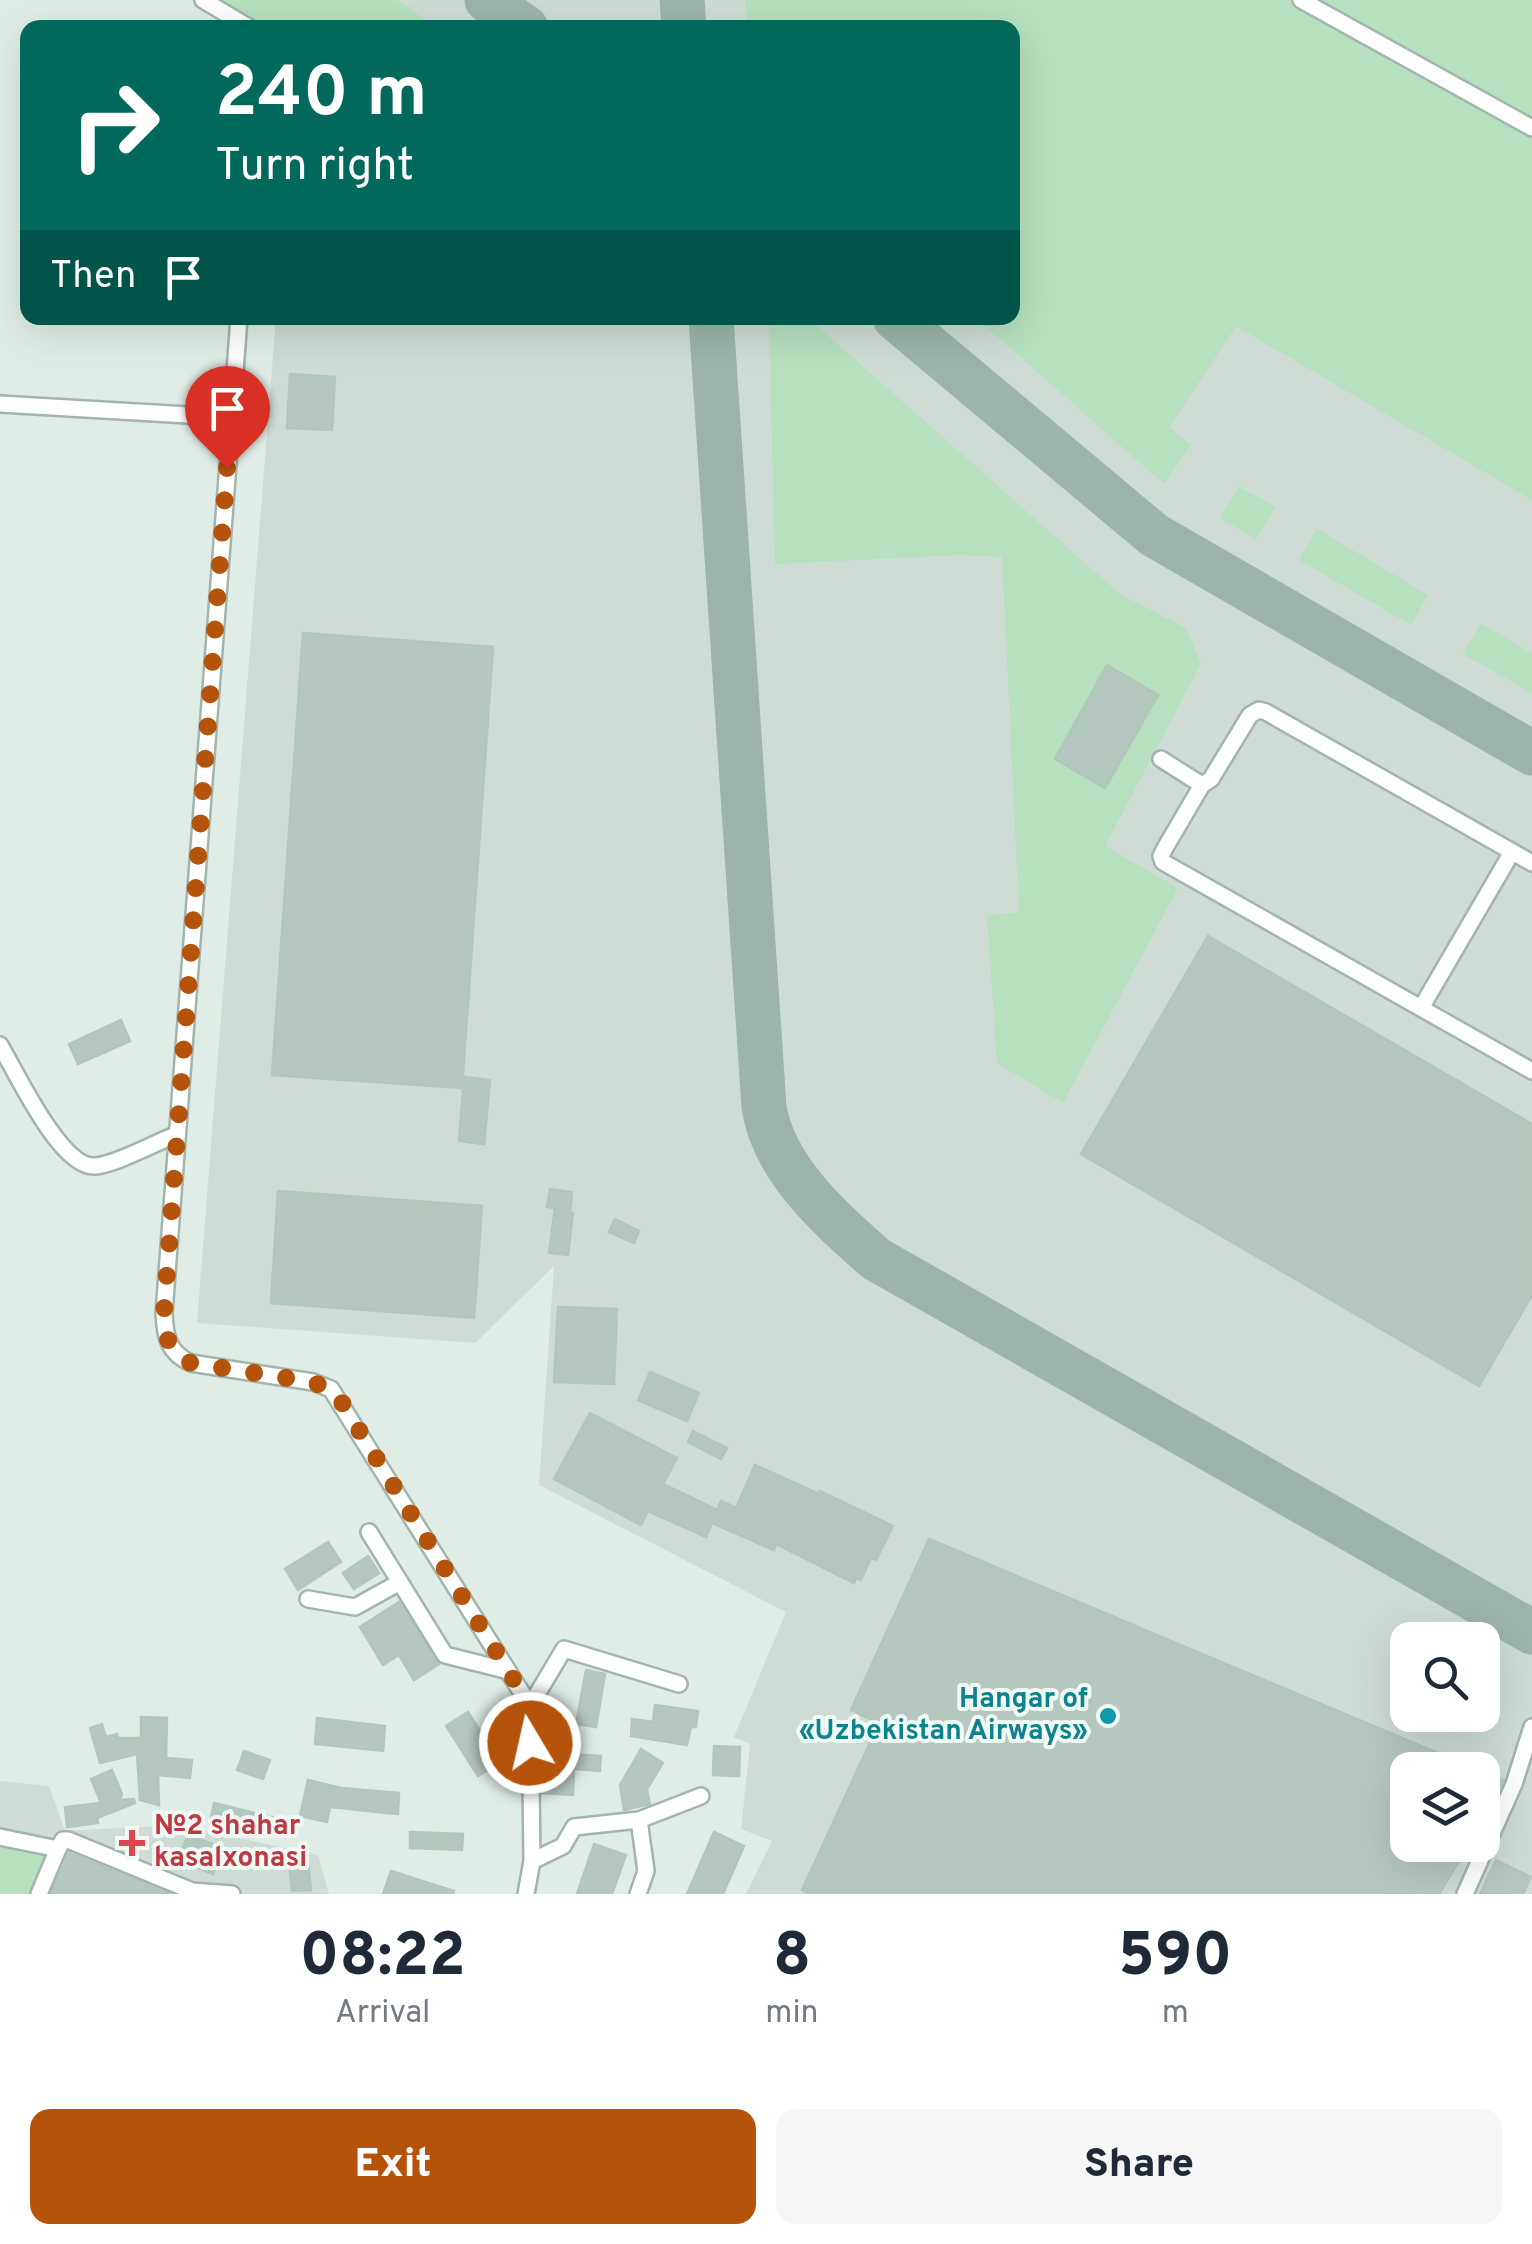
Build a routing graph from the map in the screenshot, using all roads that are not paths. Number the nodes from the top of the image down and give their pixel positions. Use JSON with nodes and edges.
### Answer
{"nodes":[{"id":1,"x":203,"y":0,"type":"edge"},
{"id":2,"x":1301,"y":0,"type":"edge"},
{"id":3,"x":237,"y":20,"type":"edge"},
{"id":4,"x":1532,"y":128,"type":"edge"},
{"id":5,"x":238,"y":325,"type":"edge"},
{"id":6,"x":0,"y":404,"type":"edge"},
{"id":7,"x":230,"y":428,"type":"junction"},
{"id":8,"x":1161,"y":760,"type":"dead end"},
{"id":9,"x":1202,"y":785,"type":"junction"},
{"id":10,"x":1512,"y":852,"type":"junction"},
{"id":11,"x":1532,"y":864,"type":"edge"},
{"id":12,"x":1421,"y":1008,"type":"junction"},
{"id":13,"x":0,"y":1045,"type":"edge"},
{"id":14,"x":1532,"y":1072,"type":"edge"},
{"id":15,"x":176,"y":1134,"type":"junction"},
{"id":16,"x":368,"y":1532,"type":"dead end"},
{"id":17,"x":400,"y":1582,"type":"junction"},
{"id":18,"x":308,"y":1599,"type":"dead end"},
{"id":19,"x":506,"y":1670,"type":"junction"},
{"id":20,"x":679,"y":1684,"type":"dead end"},
{"id":21,"x":530,"y":1706,"type":"junction"},
{"id":22,"x":1532,"y":1727,"type":"edge"},
{"id":23,"x":700,"y":1796,"type":"dead end"},
{"id":24,"x":639,"y":1820,"type":"junction"},
{"id":25,"x":0,"y":1837,"type":"edge"},
{"id":26,"x":58,"y":1849,"type":"junction"},
{"id":27,"x":532,"y":1861,"type":"junction"},
{"id":28,"x":191,"y":1893,"type":"edge"},
{"id":29,"x":39,"y":1894,"type":"edge"},
{"id":30,"x":232,"y":1894,"type":"edge"},
{"id":31,"x":526,"y":1894,"type":"edge"},
{"id":32,"x":638,"y":1894,"type":"edge"},
{"id":33,"x":1465,"y":1894,"type":"edge"}],
"edges":[{"from":1,"to":3,"type":"street"},
{"from":2,"to":4,"type":"street"},
{"from":5,"to":7,"type":"street"},
{"from":6,"to":7,"type":"street"},
{"from":7,"to":15,"type":"street"},
{"from":8,"to":9,"type":"street"},
{"from":9,"to":10,"type":"street"},
{"from":9,"to":12,"type":"street"},
{"from":10,"to":11,"type":"street"},
{"from":10,"to":12,"type":"street"},
{"from":12,"to":14,"type":"street"},
{"from":13,"to":15,"type":"street"},
{"from":15,"to":19,"type":"street"},
{"from":16,"to":17,"type":"street"},
{"from":17,"to":18,"type":"street"},
{"from":17,"to":19,"type":"street"},
{"from":19,"to":21,"type":"street"},
{"from":20,"to":21,"type":"street"},
{"from":21,"to":27,"type":"street"},
{"from":22,"to":33,"type":"street"},
{"from":23,"to":24,"type":"street"},
{"from":24,"to":27,"type":"street"},
{"from":24,"to":32,"type":"street"},
{"from":25,"to":26,"type":"street"},
{"from":26,"to":28,"type":"street"},
{"from":26,"to":29,"type":"street"},
{"from":27,"to":31,"type":"street"},
{"from":28,"to":30,"type":"street"}]}
